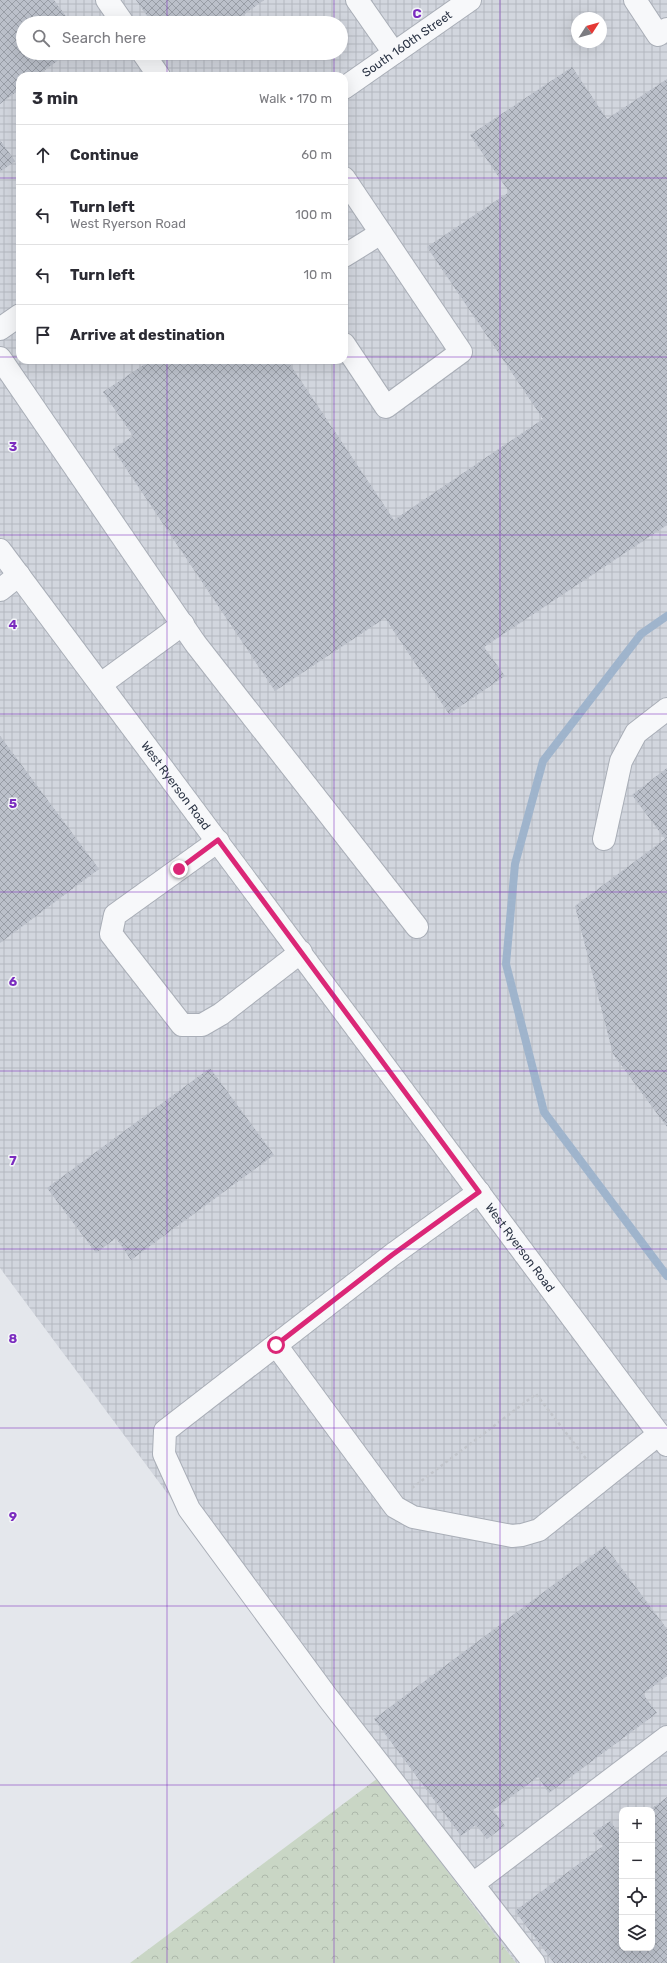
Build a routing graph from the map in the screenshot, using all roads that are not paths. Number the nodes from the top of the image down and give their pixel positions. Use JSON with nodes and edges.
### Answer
{"nodes":[{"id":1,"x":107,"y":0,"type":"edge"},
{"id":2,"x":357,"y":0,"type":"edge"},
{"id":3,"x":468,"y":0,"type":"edge"},
{"id":4,"x":635,"y":0,"type":"edge"},
{"id":5,"x":117,"y":16,"type":"edge"},
{"id":6,"x":667,"y":29,"type":"edge"},
{"id":7,"x":394,"y":53,"type":"junction"},
{"id":8,"x":148,"y":60,"type":"edge"},
{"id":9,"x":156,"y":72,"type":"edge"},
{"id":10,"x":348,"y":85,"type":"edge"},
{"id":11,"x":348,"y":184,"type":"edge"},
{"id":12,"x":381,"y":233,"type":"junction"},
{"id":13,"x":348,"y":254,"type":"edge"},
{"id":14,"x":16,"y":318,"type":"edge"},
{"id":15,"x":0,"y":329,"type":"edge"},
{"id":16,"x":348,"y":350,"type":"edge"},
{"id":17,"x":0,"y":358,"type":"edge"},
{"id":18,"x":0,"y":550,"type":"edge"},
{"id":19,"x":19,"y":575,"type":"junction"},
{"id":20,"x":0,"y":590,"type":"edge"},
{"id":21,"x":183,"y":624,"type":"junction"},
{"id":22,"x":101,"y":684,"type":"junction"},
{"id":23,"x":667,"y":709,"type":"edge"},
{"id":24,"x":604,"y":839,"type":"dead end"},
{"id":25,"x":218,"y":840,"type":"junction"},
{"id":26,"x":417,"y":927,"type":"dead end"},
{"id":27,"x":301,"y":952,"type":"junction"},
{"id":28,"x":479,"y":1192,"type":"junction"},
{"id":29,"x":276,"y":1345,"type":"junction"},
{"id":30,"x":663,"y":1439,"type":"edge"},
{"id":31,"x":667,"y":1737,"type":"edge"},
{"id":32,"x":473,"y":1884,"type":"junction"},
{"id":33,"x":534,"y":1963,"type":"edge"}],
"edges":[{"from":1,"to":5,"type":"street"},
{"from":2,"to":7,"type":"street"},
{"from":3,"to":7,"type":"street","name":"South 160th Street"},
{"from":4,"to":6,"type":"street"},
{"from":7,"to":10,"type":"street","name":"South 160th Street"},
{"from":8,"to":9,"type":"street"},
{"from":11,"to":12,"type":"street"},
{"from":12,"to":13,"type":"street"},
{"from":12,"to":16,"type":"street"},
{"from":14,"to":15,"type":"street"},
{"from":17,"to":21,"type":"street"},
{"from":18,"to":19,"type":"street","name":"West Ryerson Road"},
{"from":19,"to":20,"type":"street"},
{"from":19,"to":22,"type":"street","name":"West Ryerson Road"},
{"from":21,"to":22,"type":"street"},
{"from":21,"to":26,"type":"street"},
{"from":22,"to":25,"type":"street","name":"West Ryerson Road"},
{"from":23,"to":24,"type":"street"},
{"from":25,"to":27,"type":"street","name":"West Ryerson Road"},
{"from":25,"to":27,"type":"street"},
{"from":27,"to":28,"type":"street","name":"West Ryerson Road"},
{"from":28,"to":29,"type":"street"},
{"from":28,"to":30,"type":"street","name":"West Ryerson Road"},
{"from":29,"to":30,"type":"street"},
{"from":29,"to":32,"type":"street"},
{"from":31,"to":32,"type":"street"},
{"from":32,"to":33,"type":"street"}]}
